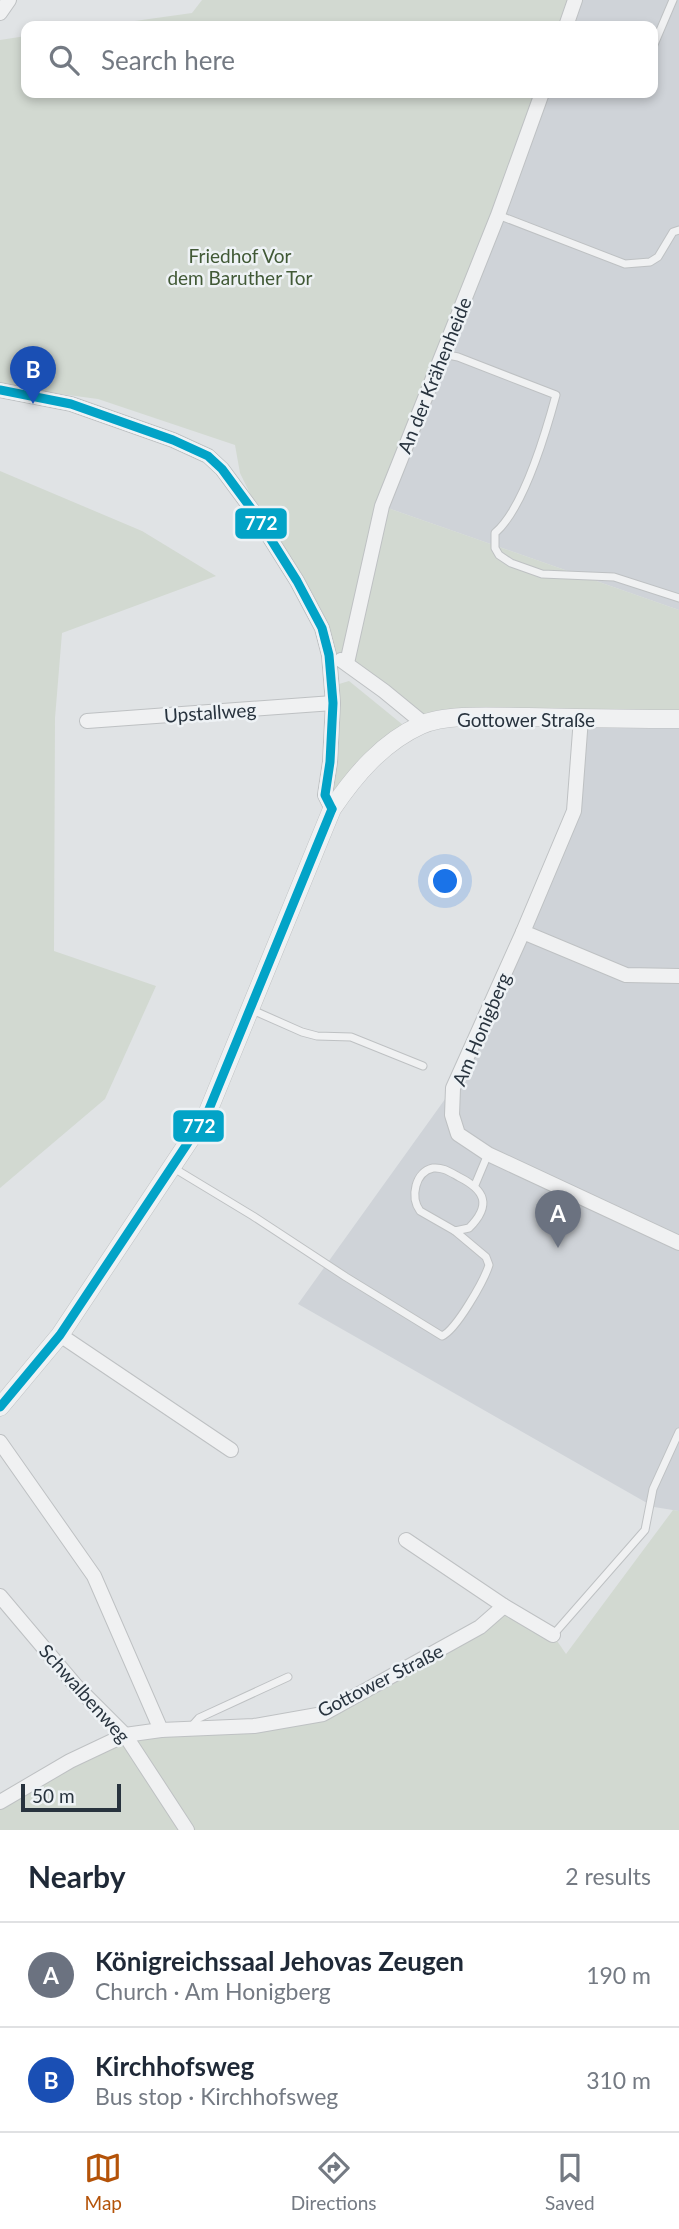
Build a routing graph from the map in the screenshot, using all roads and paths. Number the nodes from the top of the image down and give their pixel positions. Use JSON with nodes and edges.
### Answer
{"nodes":[{"id":1,"x":9,"y":0,"type":"edge"},
{"id":2,"x":575,"y":0,"type":"edge"},
{"id":3,"x":673,"y":0,"type":"edge"},
{"id":4,"x":0,"y":13,"type":"edge"},
{"id":5,"x":568,"y":21,"type":"edge"},
{"id":6,"x":658,"y":35,"type":"edge"},
{"id":7,"x":540,"y":98,"type":"edge"},
{"id":8,"x":498,"y":215,"type":"junction"},
{"id":9,"x":679,"y":230,"type":"edge"},
{"id":10,"x":443,"y":354,"type":"junction"},
{"id":11,"x":0,"y":390,"type":"edge"},
{"id":12,"x":679,"y":598,"type":"edge"},
{"id":13,"x":329,"y":655,"type":"junction"},
{"id":14,"x":347,"y":663,"type":"junction"},
{"id":15,"x":333,"y":704,"type":"junction"},
{"id":16,"x":581,"y":718,"type":"junction"},
{"id":17,"x":679,"y":719,"type":"edge"},
{"id":18,"x":87,"y":721,"type":"dead end"},
{"id":19,"x":423,"y":723,"type":"junction"},
{"id":20,"x":332,"y":809,"type":"junction"},
{"id":21,"x":523,"y":932,"type":"junction"},
{"id":22,"x":679,"y":976,"type":"edge"},
{"id":23,"x":250,"y":1009,"type":"junction"},
{"id":24,"x":423,"y":1066,"type":"dead end"},
{"id":25,"x":488,"y":1154,"type":"junction"},
{"id":26,"x":172,"y":1167,"type":"junction"},
{"id":27,"x":475,"y":1185,"type":"junction"},
{"id":28,"x":455,"y":1231,"type":"junction"},
{"id":29,"x":679,"y":1242,"type":"edge"},
{"id":30,"x":60,"y":1335,"type":"junction"},
{"id":31,"x":0,"y":1407,"type":"edge"},
{"id":32,"x":679,"y":1433,"type":"edge"},
{"id":33,"x":0,"y":1443,"type":"edge"},
{"id":34,"x":231,"y":1450,"type":"dead end"},
{"id":35,"x":406,"y":1540,"type":"dead end"},
{"id":36,"x":0,"y":1595,"type":"edge"},
{"id":37,"x":504,"y":1606,"type":"junction"},
{"id":38,"x":553,"y":1635,"type":"joint"},
{"id":39,"x":288,"y":1677,"type":"dead end"},
{"id":40,"x":189,"y":1729,"type":"junction"},
{"id":41,"x":161,"y":1730,"type":"junction"},
{"id":42,"x":125,"y":1735,"type":"junction"},
{"id":43,"x":0,"y":1802,"type":"edge"},
{"id":44,"x":187,"y":1830,"type":"edge"}],
"edges":[{"from":1,"to":4,"type":"street"},
{"from":2,"to":5,"type":"street"},
{"from":3,"to":6,"type":"lane"},
{"from":7,"to":8,"type":"street","name":"An der Krähenheide"},
{"from":8,"to":9,"type":"lane"},
{"from":8,"to":10,"type":"street","name":"An der Krähenheide"},
{"from":10,"to":12,"type":"lane"},
{"from":10,"to":14,"type":"street","name":"An der Krähenheide"},
{"from":11,"to":13,"type":"street"},
{"from":13,"to":14,"type":"street"},
{"from":13,"to":15,"type":"street"},
{"from":14,"to":19,"type":"street"},
{"from":15,"to":18,"type":"street","name":"Upstallweg"},
{"from":15,"to":20,"type":"street"},
{"from":16,"to":17,"type":"street","name":"Gottower Straße"},
{"from":16,"to":19,"type":"street","name":"Gottower Straße"},
{"from":16,"to":21,"type":"street","name":"Am Honigberg"},
{"from":19,"to":20,"type":"street","name":"Gottower Straße"},
{"from":20,"to":23,"type":"street","name":"Gottower Straße"},
{"from":21,"to":22,"type":"street"},
{"from":21,"to":25,"type":"street","name":"Am Honigberg"},
{"from":23,"to":24,"type":"lane"},
{"from":23,"to":26,"type":"street","name":"Gottower Straße"},
{"from":25,"to":27,"type":"lane"},
{"from":25,"to":29,"type":"street","name":"Am Honigberg"},
{"from":26,"to":28,"type":"lane"},
{"from":26,"to":30,"type":"street","name":"Gottower Straße"},
{"from":27,"to":28,"type":"lane"},
{"from":27,"to":28,"type":"lane"},
{"from":30,"to":31,"type":"street","name":"Gottower Straße"},
{"from":30,"to":34,"type":"street"},
{"from":32,"to":38,"type":"lane"},
{"from":33,"to":41,"type":"street"},
{"from":35,"to":37,"type":"street"},
{"from":36,"to":42,"type":"street","name":"Schwalbenweg"},
{"from":37,"to":38,"type":"street"},
{"from":37,"to":40,"type":"street","name":"Gottower Straße"},
{"from":39,"to":40,"type":"lane"},
{"from":40,"to":41,"type":"street","name":"Gottower Straße"},
{"from":41,"to":42,"type":"street","name":"Gottower Straße"},
{"from":42,"to":43,"type":"street","name":"Gottower Straße"},
{"from":42,"to":44,"type":"street","name":"Schwalbenweg"}]}
